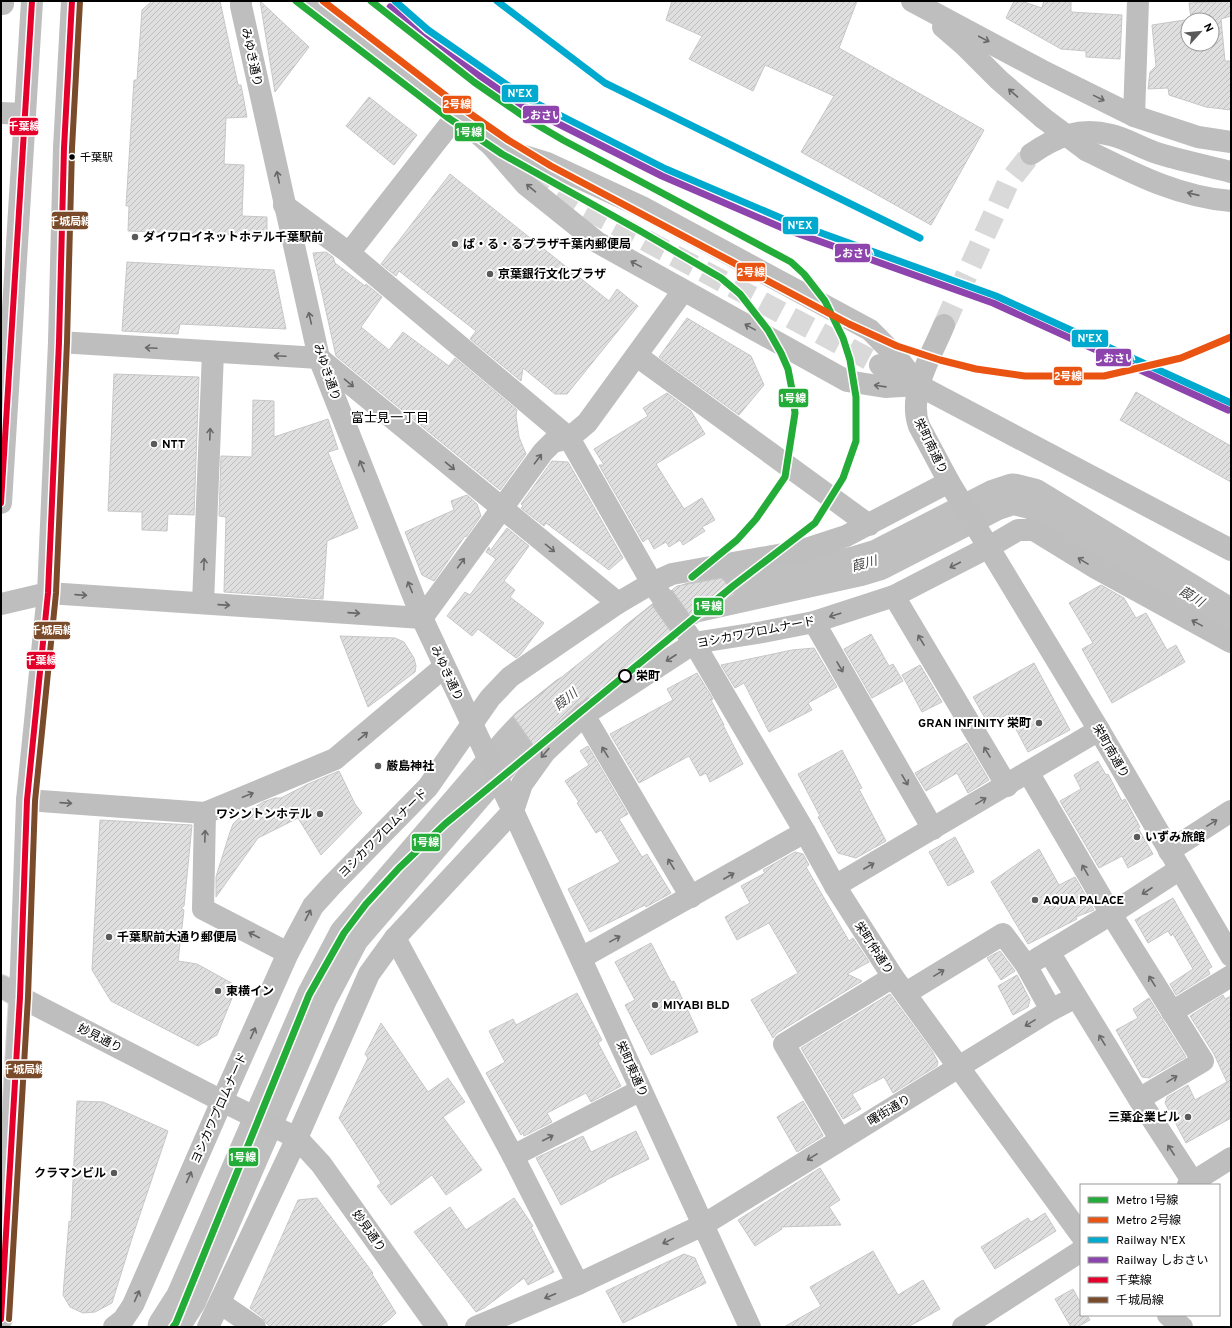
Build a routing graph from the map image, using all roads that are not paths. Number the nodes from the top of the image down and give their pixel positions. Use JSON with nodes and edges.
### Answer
{"nodes":[{"id":1,"x":3,"y":1,"type":"edge"},
{"id":2,"x":32,"y":1,"type":"edge"},
{"id":3,"x":72,"y":1,"type":"edge"},
{"id":4,"x":241,"y":1,"type":"edge"},
{"id":5,"x":309,"y":1,"type":"edge"},
{"id":6,"x":912,"y":1,"type":"edge"},
{"id":7,"x":1138,"y":1,"type":"edge"},
{"id":8,"x":1,"y":4,"type":"edge"},
{"id":9,"x":1,"y":113,"type":"edge"},
{"id":10,"x":25,"y":114,"type":"junction"},
{"id":11,"x":457,"y":115,"type":"junction"},
{"id":12,"x":1134,"y":116,"type":"junction"},
{"id":13,"x":1231,"y":142,"type":"edge"},
{"id":14,"x":492,"y":146,"type":"junction"},
{"id":15,"x":1031,"y":154,"type":"tunnel mouth"},
{"id":16,"x":1231,"y":172,"type":"edge"},
{"id":17,"x":1231,"y":201,"type":"edge"},
{"id":18,"x":284,"y":205,"type":"junction"},
{"id":19,"x":349,"y":253,"type":"junction"},
{"id":20,"x":683,"y":291,"type":"junction"},
{"id":21,"x":944,"y":325,"type":"tunnel mouth"},
{"id":22,"x":59,"y":342,"type":"junction"},
{"id":23,"x":213,"y":352,"type":"junction"},
{"id":24,"x":637,"y":356,"type":"junction"},
{"id":25,"x":319,"y":358,"type":"junction"},
{"id":26,"x":880,"y":365,"type":"tunnel mouth"},
{"id":27,"x":918,"y":385,"type":"junction"},
{"id":28,"x":569,"y":438,"type":"junction"},
{"id":29,"x":949,"y":482,"type":"junction"},
{"id":30,"x":1,"y":504,"type":"edge"},
{"id":31,"x":501,"y":508,"type":"junction"},
{"id":32,"x":869,"y":524,"type":"junction"},
{"id":33,"x":989,"y":547,"type":"junction"},
{"id":34,"x":1231,"y":550,"type":"edge"},
{"id":35,"x":652,"y":583,"type":"junction"},
{"id":36,"x":48,"y":593,"type":"junction"},
{"id":37,"x":894,"y":596,"type":"junction"},
{"id":38,"x":203,"y":603,"type":"junction"},
{"id":39,"x":618,"y":603,"type":"junction"},
{"id":40,"x":1,"y":604,"type":"edge"},
{"id":41,"x":422,"y":618,"type":"junction"},
{"id":42,"x":814,"y":622,"type":"junction"},
{"id":43,"x":689,"y":635,"type":"junction"},
{"id":44,"x":1231,"y":642,"type":"edge"},
{"id":45,"x":444,"y":667,"type":"junction"},
{"id":46,"x":584,"y":715,"type":"junction"},
{"id":47,"x":472,"y":725,"type":"junction"},
{"id":48,"x":1099,"y":730,"type":"junction"},
{"id":49,"x":1028,"y":772,"type":"junction"},
{"id":50,"x":500,"y":783,"type":"joint"},
{"id":51,"x":1007,"y":786,"type":"junction"},
{"id":52,"x":27,"y":800,"type":"junction"},
{"id":53,"x":513,"y":811,"type":"junction"},
{"id":54,"x":1231,"y":811,"type":"edge"},
{"id":55,"x":205,"y":813,"type":"junction"},
{"id":56,"x":933,"y":829,"type":"junction"},
{"id":57,"x":805,"y":832,"type":"junction"},
{"id":58,"x":1169,"y":850,"type":"junction"},
{"id":59,"x":1180,"y":869,"type":"junction"},
{"id":60,"x":835,"y":886,"type":"junction"},
{"id":61,"x":691,"y":897,"type":"junction"},
{"id":62,"x":1110,"y":914,"type":"junction"},
{"id":63,"x":395,"y":938,"type":"junction"},
{"id":64,"x":1049,"y":952,"type":"junction"},
{"id":65,"x":288,"y":953,"type":"junction"},
{"id":66,"x":1231,"y":956,"type":"edge"},
{"id":67,"x":581,"y":958,"type":"junction"},
{"id":68,"x":1026,"y":965,"type":"junction"},
{"id":69,"x":1231,"y":976,"type":"edge"},
{"id":70,"x":899,"y":985,"type":"junction"},
{"id":71,"x":1,"y":986,"type":"edge"},
{"id":72,"x":20,"y":997,"type":"junction"},
{"id":73,"x":1076,"y":997,"type":"junction"},
{"id":74,"x":1051,"y":1010,"type":"junction"},
{"id":75,"x":1172,"y":1012,"type":"junction"},
{"id":76,"x":958,"y":1068,"type":"junction"},
{"id":77,"x":641,"y":1090,"type":"junction"},
{"id":78,"x":1139,"y":1099,"type":"junction"},
{"id":79,"x":222,"y":1101,"type":"junction"},
{"id":80,"x":297,"y":1138,"type":"junction"},
{"id":81,"x":840,"y":1139,"type":"junction"},
{"id":82,"x":513,"y":1156,"type":"junction"},
{"id":83,"x":1231,"y":1158,"type":"edge"},
{"id":84,"x":1191,"y":1184,"type":"edge"},
{"id":85,"x":703,"y":1224,"type":"junction"},
{"id":86,"x":1080,"y":1234,"type":"edge"},
{"id":87,"x":1080,"y":1252,"type":"edge"},
{"id":88,"x":578,"y":1284,"type":"junction"},
{"id":89,"x":220,"y":1303,"type":"junction"},
{"id":90,"x":1169,"y":1316,"type":"edge"},
{"id":91,"x":1,"y":1320,"type":"edge"},
{"id":92,"x":114,"y":1327,"type":"edge"},
{"id":93,"x":208,"y":1327,"type":"edge"},
{"id":94,"x":254,"y":1327,"type":"edge"},
{"id":95,"x":437,"y":1327,"type":"edge"},
{"id":96,"x":476,"y":1327,"type":"edge"},
{"id":97,"x":750,"y":1327,"type":"edge"},
{"id":98,"x":963,"y":1327,"type":"edge"},
{"id":99,"x":1182,"y":1327,"type":"edge"}],
"edges":[{"from":1,"to":8,"type":"main road"},
{"from":2,"to":10,"type":"main road"},
{"from":3,"to":22,"type":"main road"},
{"from":18,"to":4,"type":"main road","name":"みゆき通り","one_way":true},
{"from":5,"to":11,"type":"main road"},
{"from":6,"to":12,"type":"main road","one_way":true},
{"from":17,"to":6,"type":"main road","one_way":true,"bridge":true},
{"from":7,"to":12,"type":"main road"},
{"from":9,"to":10,"type":"main road"},
{"from":10,"to":30,"type":"main road"},
{"from":11,"to":14,"type":"main road"},
{"from":11,"to":19,"type":"main road"},
{"from":12,"to":13,"type":"main road"},
{"from":20,"to":14,"type":"main road","one_way":true},
{"from":14,"to":27,"type":"main road"},
{"from":15,"to":16,"type":"main road"},
{"from":18,"to":19,"type":"main road"},
{"from":25,"to":18,"type":"main road","name":"みゆき通り","one_way":true},
{"from":19,"to":28,"type":"main road"},
{"from":20,"to":24,"type":"main road"},
{"from":27,"to":20,"type":"main road","one_way":true},
{"from":21,"to":27,"type":"main road","name":"栄町南通り"},
{"from":23,"to":22,"type":"main road","one_way":true},
{"from":22,"to":36,"type":"main road"},
{"from":25,"to":23,"type":"main road","one_way":true},
{"from":38,"to":23,"type":"main road","one_way":true},
{"from":24,"to":28,"type":"main road"},
{"from":24,"to":32,"type":"main road"},
{"from":25,"to":31,"type":"main road","one_way":true},
{"from":41,"to":25,"type":"main road","name":"みゆき通り","one_way":true},
{"from":26,"to":27,"type":"main road"},
{"from":27,"to":29,"type":"main road","name":"栄町南通り"},
{"from":27,"to":34,"type":"main road"},
{"from":31,"to":28,"type":"main road","one_way":true},
{"from":28,"to":35,"type":"main road","name":"栄町仲通り"},
{"from":29,"to":32,"type":"main road","name":"ヨシカワプロムナード"},
{"from":29,"to":33,"type":"main road","name":"栄町南通り"},
{"from":31,"to":39,"type":"main road","one_way":true},
{"from":41,"to":31,"type":"main road","one_way":true},
{"from":32,"to":35,"type":"main road","name":"ヨシカワプロムナード"},
{"from":33,"to":37,"type":"main road","name":"ヨシカワプロムナード","one_way":true},
{"from":44,"to":33,"type":"main road","name":"ヨシカワプロムナード","one_way":true},
{"from":33,"to":48,"type":"main road","name":"栄町南通り"},
{"from":35,"to":39,"type":"main road","name":"ヨシカワプロムナード"},
{"from":35,"to":43,"type":"main road","name":"栄町仲通り"},
{"from":36,"to":38,"type":"main road","one_way":true},
{"from":36,"to":40,"type":"main road"},
{"from":36,"to":52,"type":"main road"},
{"from":37,"to":42,"type":"main road","name":"ヨシカワプロムナード","one_way":true},
{"from":51,"to":37,"type":"main road","one_way":true},
{"from":38,"to":41,"type":"main road","one_way":true},
{"from":39,"to":47,"type":"main road","name":"ヨシカワプロムナード"},
{"from":41,"to":45,"type":"main road","name":"みゆき通り"},
{"from":42,"to":43,"type":"main road","name":"ヨシカワプロムナード"},
{"from":42,"to":56,"type":"main road","one_way":true},
{"from":43,"to":46,"type":"main road","name":"ヨシカワプロムナード","one_way":true},
{"from":43,"to":57,"type":"main road","name":"栄町仲通り"},
{"from":45,"to":47,"type":"main road","name":"みゆき通り"},
{"from":55,"to":45,"type":"main road","one_way":true},
{"from":46,"to":53,"type":"main road","name":"ヨシカワプロムナード","one_way":true},
{"from":61,"to":46,"type":"main road","one_way":true},
{"from":47,"to":50,"type":"main road","name":"みゆき通り"},
{"from":65,"to":47,"type":"main road","name":"ヨシカワプロムナード","one_way":true},
{"from":48,"to":49,"type":"main road"},
{"from":48,"to":58,"type":"main road","name":"栄町南通り"},
{"from":49,"to":51,"type":"main road"},
{"from":62,"to":49,"type":"main road","one_way":true},
{"from":50,"to":53,"type":"main road","name":"栄町東通り"},
{"from":56,"to":51,"type":"main road","one_way":true},
{"from":52,"to":55,"type":"main road","one_way":true},
{"from":52,"to":72,"type":"main road"},
{"from":53,"to":63,"type":"main road","name":"ヨシカワプロムナード"},
{"from":53,"to":67,"type":"main road","name":"栄町東通り"},
{"from":58,"to":54,"type":"main road","one_way":true},
{"from":65,"to":55,"type":"main road","one_way":true},
{"from":60,"to":56,"type":"main road","one_way":true},
{"from":57,"to":60,"type":"main road","name":"栄町仲通り"},
{"from":61,"to":57,"type":"main road","one_way":true},
{"from":58,"to":59,"type":"main road","name":"栄町南通り"},
{"from":59,"to":62,"type":"main road","one_way":true},
{"from":59,"to":66,"type":"main road","name":"栄町南通り"},
{"from":60,"to":70,"type":"main road","name":"栄町仲通り"},
{"from":67,"to":61,"type":"main road","one_way":true},
{"from":62,"to":64,"type":"main road"},
{"from":75,"to":62,"type":"main road","one_way":true},
{"from":63,"to":80,"type":"main road","name":"ヨシカワプロムナード"},
{"from":63,"to":82,"type":"main road"},
{"from":64,"to":68,"type":"main road"},
{"from":64,"to":73,"type":"main road"},
{"from":79,"to":65,"type":"main road","name":"ヨシカワプロムナード","one_way":true},
{"from":67,"to":77,"type":"main road","name":"栄町東通り"},
{"from":70,"to":68,"type":"main road","one_way":true},
{"from":68,"to":74,"type":"main road"},
{"from":69,"to":75,"type":"main road"},
{"from":70,"to":76,"type":"main road","name":"栄町仲通り"},
{"from":70,"to":81,"type":"main road"},
{"from":71,"to":72,"type":"main road","name":"妙見通り"},
{"from":72,"to":79,"type":"main road","name":"妙見通り"},
{"from":72,"to":91,"type":"main road"},
{"from":73,"to":74,"type":"main road","name":"曙街通り"},
{"from":78,"to":73,"type":"main road","one_way":true},
{"from":74,"to":76,"type":"main road","name":"曙街通り","one_way":true},
{"from":78,"to":75,"type":"main road","one_way":true},
{"from":76,"to":81,"type":"main road","name":"曙街通り"},
{"from":76,"to":86,"type":"main road","name":"栄町仲通り"},
{"from":82,"to":77,"type":"main road","one_way":true},
{"from":77,"to":85,"type":"main road","name":"栄町東通り"},
{"from":84,"to":78,"type":"main road","one_way":true},
{"from":79,"to":80,"type":"main road","name":"妙見通り"},
{"from":92,"to":79,"type":"main road","name":"ヨシカワプロムナード","one_way":true},
{"from":80,"to":89,"type":"main road","name":"ヨシカワプロムナード"},
{"from":80,"to":95,"type":"main road","name":"妙見通り"},
{"from":81,"to":85,"type":"main road","name":"曙街通り","one_way":true},
{"from":82,"to":88,"type":"main road"},
{"from":83,"to":84,"type":"main road"},
{"from":85,"to":88,"type":"main road","name":"曙街通り","one_way":true},
{"from":85,"to":97,"type":"main road","name":"栄町東通り"},
{"from":87,"to":98,"type":"main road"},
{"from":88,"to":96,"type":"main road","name":"曙街通り","one_way":true},
{"from":89,"to":93,"type":"main road","name":"ヨシカワプロムナード"},
{"from":89,"to":94,"type":"main road"},
{"from":90,"to":99,"type":"main road"}]}
